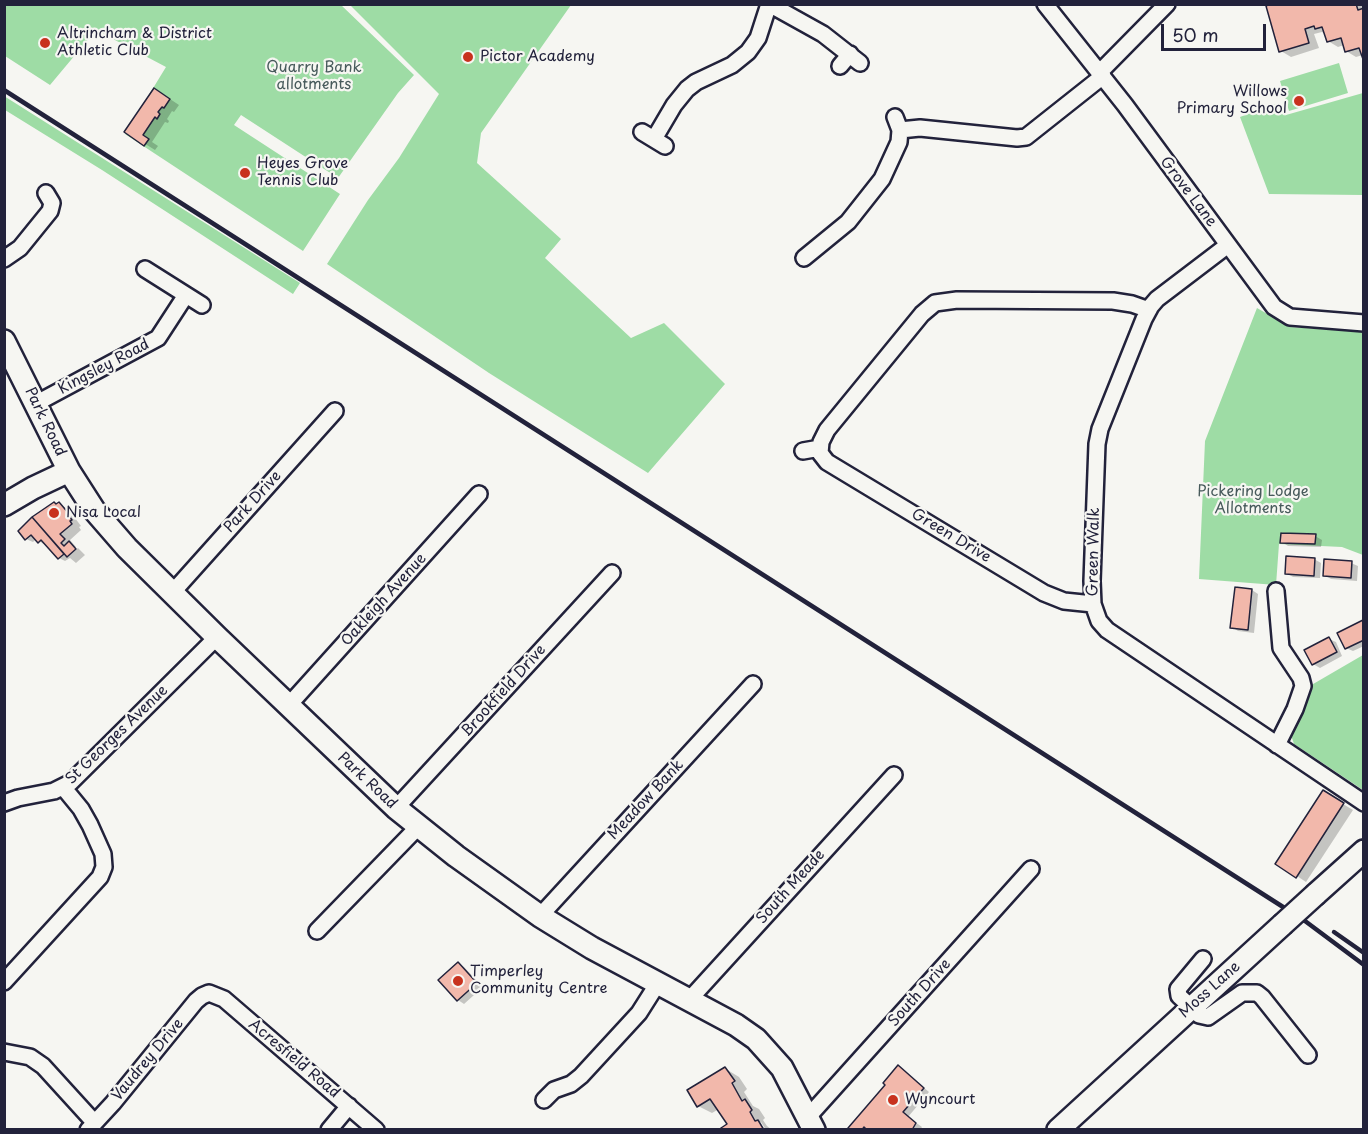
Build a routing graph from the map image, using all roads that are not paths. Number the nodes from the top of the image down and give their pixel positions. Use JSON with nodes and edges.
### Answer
{"nodes":[{"id":1,"x":1045,"y":4,"type":"edge"},
{"id":2,"x":1167,"y":4,"type":"edge"},
{"id":3,"x":850,"y":61,"type":"dead end"},
{"id":4,"x":1101,"y":74,"type":"junction"},
{"id":5,"x":654,"y":139,"type":"dead end"},
{"id":6,"x":46,"y":193,"type":"dead end"},
{"id":7,"x":1228,"y":245,"type":"junction"},
{"id":8,"x":804,"y":258,"type":"dead end"},
{"id":9,"x":4,"y":259,"type":"edge"},
{"id":10,"x":146,"y":269,"type":"dead end"},
{"id":11,"x":186,"y":295,"type":"junction"},
{"id":12,"x":202,"y":305,"type":"dead end"},
{"id":13,"x":1149,"y":310,"type":"junction"},
{"id":14,"x":1364,"y":322,"type":"edge"},
{"id":15,"x":4,"y":341,"type":"edge"},
{"id":16,"x":35,"y":404,"type":"junction"},
{"id":17,"x":335,"y":411,"type":"dead end"},
{"id":18,"x":820,"y":448,"type":"junction"},
{"id":19,"x":803,"y":451,"type":"dead end"},
{"id":20,"x":69,"y":471,"type":"junction"},
{"id":21,"x":479,"y":494,"type":"dead end"},
{"id":22,"x":5,"y":504,"type":"edge"},
{"id":23,"x":612,"y":573,"type":"dead end"},
{"id":24,"x":1276,"y":591,"type":"dead end"},
{"id":25,"x":172,"y":593,"type":"junction"},
{"id":26,"x":1093,"y":604,"type":"junction"},
{"id":27,"x":217,"y":637,"type":"junction"},
{"id":28,"x":753,"y":684,"type":"dead end"},
{"id":29,"x":288,"y":706,"type":"junction"},
{"id":30,"x":1277,"y":745,"type":"junction"},
{"id":31,"x":894,"y":775,"type":"dead end"},
{"id":32,"x":63,"y":787,"type":"junction"},
{"id":33,"x":4,"y":803,"type":"edge"},
{"id":34,"x":1364,"y":803,"type":"edge"},
{"id":35,"x":396,"y":808,"type":"junction"},
{"id":36,"x":418,"y":826,"type":"junction"},
{"id":37,"x":1364,"y":851,"type":"edge"},
{"id":38,"x":1031,"y":869,"type":"dead end"},
{"id":39,"x":540,"y":916,"type":"junction"},
{"id":40,"x":317,"y":930,"type":"dead end"},
{"id":41,"x":1203,"y":959,"type":"dead end"},
{"id":42,"x":4,"y":981,"type":"edge"},
{"id":43,"x":658,"y":983,"type":"junction"},
{"id":44,"x":210,"y":993,"type":"joint"},
{"id":45,"x":689,"y":1000,"type":"junction"},
{"id":46,"x":1191,"y":1007,"type":"junction"},
{"id":47,"x":4,"y":1052,"type":"edge"},
{"id":48,"x":1308,"y":1055,"type":"dead end"},
{"id":49,"x":543,"y":1094,"type":"dead end"},
{"id":50,"x":349,"y":1106,"type":"junction"},
{"id":51,"x":91,"y":1126,"type":"edge"},
{"id":52,"x":812,"y":1126,"type":"edge"},
{"id":53,"x":329,"y":1130,"type":"edge"},
{"id":54,"x":376,"y":1130,"type":"edge"},
{"id":55,"x":1058,"y":1130,"type":"edge"}],
"edges":[{"from":1,"to":4,"type":"street","name":"Grove Lane"},
{"from":2,"to":4,"type":"street"},
{"from":3,"to":5,"type":"street"},
{"from":4,"to":7,"type":"street","name":"Grove Lane"},
{"from":4,"to":8,"type":"street"},
{"from":6,"to":9,"type":"street"},
{"from":7,"to":13,"type":"street","name":"Green Walk"},
{"from":7,"to":14,"type":"street","name":"Grove Lane"},
{"from":10,"to":11,"type":"street"},
{"from":11,"to":12,"type":"street"},
{"from":11,"to":16,"type":"street","name":"Kingsley Road"},
{"from":13,"to":18,"type":"street"},
{"from":13,"to":26,"type":"street","name":"Green Walk"},
{"from":15,"to":16,"type":"main road","name":"Park Road"},
{"from":16,"to":20,"type":"main road","name":"Park Road"},
{"from":17,"to":25,"type":"street","name":"Park Drive"},
{"from":18,"to":19,"type":"street"},
{"from":18,"to":26,"type":"street","name":"Green Drive"},
{"from":20,"to":22,"type":"main road"},
{"from":20,"to":25,"type":"main road","name":"Park Road"},
{"from":21,"to":29,"type":"street","name":"Oakleigh Avenue"},
{"from":23,"to":35,"type":"street","name":"Brookfield Drive"},
{"from":24,"to":30,"type":"street"},
{"from":25,"to":27,"type":"main road","name":"Park Road"},
{"from":26,"to":30,"type":"street","name":"Green Walk"},
{"from":27,"to":29,"type":"main road","name":"Park Road"},
{"from":27,"to":32,"type":"street","name":"St Georges Avenue"},
{"from":28,"to":39,"type":"street","name":"Meadow Bank"},
{"from":29,"to":35,"type":"main road","name":"Park Road"},
{"from":30,"to":34,"type":"street","name":"Green Walk"},
{"from":31,"to":45,"type":"street","name":"South Meade"},
{"from":32,"to":33,"type":"street"},
{"from":32,"to":42,"type":"street","name":"St Georges Avenue"},
{"from":35,"to":36,"type":"main road","name":"Park Road"},
{"from":36,"to":39,"type":"main road","name":"Park Road"},
{"from":36,"to":40,"type":"street"},
{"from":37,"to":46,"type":"main road","name":"Moss Lane","bridge":true},
{"from":38,"to":52,"type":"street","name":"South Drive"},
{"from":39,"to":43,"type":"main road","name":"Park Road"},
{"from":41,"to":46,"type":"street"},
{"from":43,"to":45,"type":"main road","name":"Park Road"},
{"from":43,"to":49,"type":"street"},
{"from":44,"to":50,"type":"street","name":"Acresfield Road"},
{"from":44,"to":51,"type":"street","name":"Vaudrey Drive"},
{"from":45,"to":52,"type":"main road","name":"Park Road"},
{"from":46,"to":48,"type":"street"},
{"from":46,"to":55,"type":"main road","name":"Moss Lane"},
{"from":47,"to":51,"type":"street"},
{"from":50,"to":53,"type":"street"},
{"from":50,"to":54,"type":"street","name":"Acresfield Road"}]}
